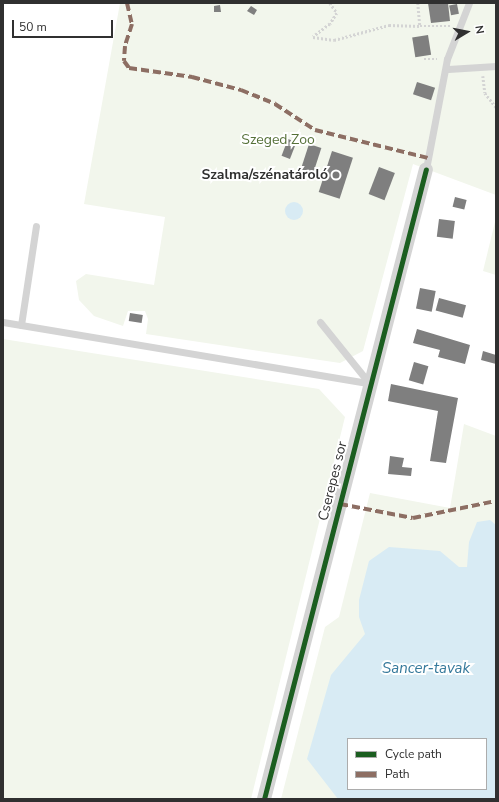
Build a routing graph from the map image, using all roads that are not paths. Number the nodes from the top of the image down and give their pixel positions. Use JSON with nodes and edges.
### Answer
{"nodes":[{"id":1,"x":469,"y":3,"type":"edge"},
{"id":2,"x":496,"y":66,"type":"edge"},
{"id":3,"x":448,"y":69,"type":"junction"},
{"id":4,"x":426,"y":169,"type":"joint"},
{"id":5,"x":36,"y":226,"type":"dead end"},
{"id":6,"x":3,"y":322,"type":"edge"},
{"id":7,"x":320,"y":322,"type":"dead end"},
{"id":8,"x":21,"y":325,"type":"junction"},
{"id":9,"x":369,"y":383,"type":"junction"},
{"id":10,"x":264,"y":799,"type":"edge"}],
"edges":[{"from":1,"to":3,"type":"lane"},
{"from":2,"to":3,"type":"lane"},
{"from":3,"to":4,"type":"lane"},
{"from":4,"to":9,"type":"street","name":"Cserepes sor"},
{"from":5,"to":8,"type":"lane"},
{"from":6,"to":8,"type":"lane"},
{"from":7,"to":9,"type":"lane"},
{"from":8,"to":9,"type":"lane"},
{"from":9,"to":10,"type":"street","name":"Cserepes sor"}]}
